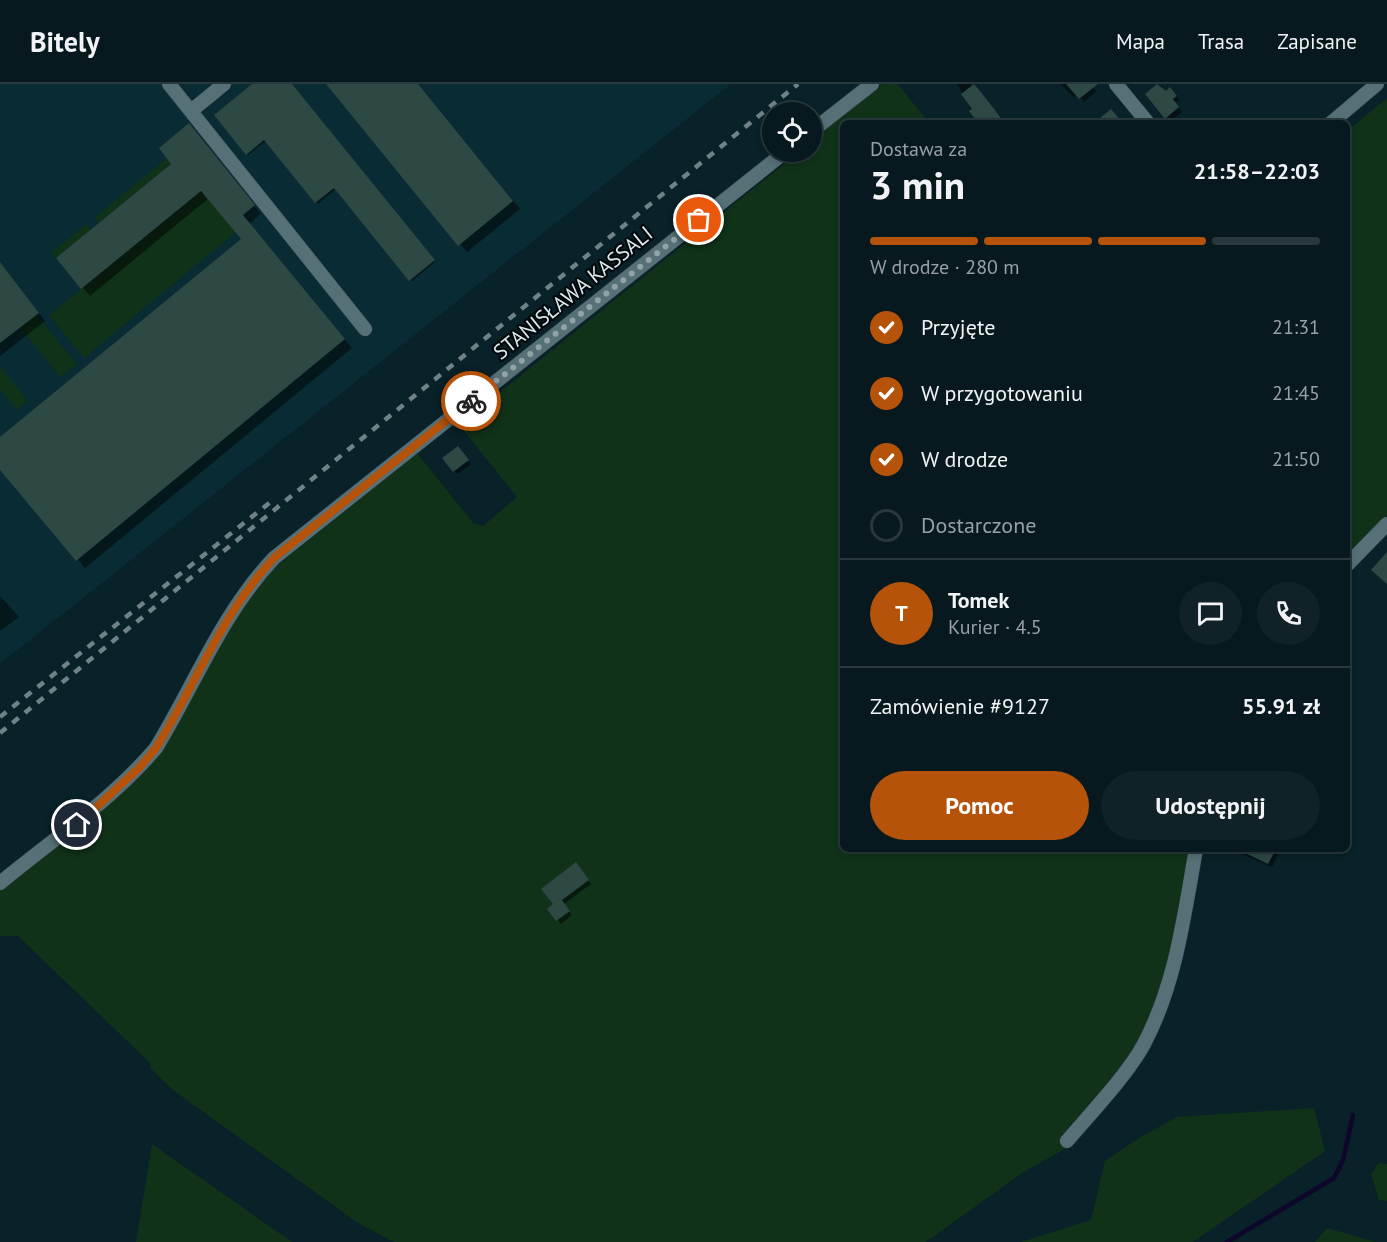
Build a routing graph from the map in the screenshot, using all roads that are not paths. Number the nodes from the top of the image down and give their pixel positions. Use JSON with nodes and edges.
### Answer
{"nodes":[{"id":1,"x":169,"y":84,"type":"edge"},
{"id":2,"x":224,"y":84,"type":"edge"},
{"id":3,"x":872,"y":84,"type":"edge"},
{"id":4,"x":1116,"y":84,"type":"edge"},
{"id":5,"x":1377,"y":84,"type":"edge"},
{"id":6,"x":191,"y":111,"type":"junction"},
{"id":7,"x":1146,"y":120,"type":"edge"},
{"id":8,"x":1335,"y":120,"type":"edge"},
{"id":9,"x":822,"y":123,"type":"edge"},
{"id":10,"x":772,"y":162,"type":"edge"},
{"id":11,"x":365,"y":329,"type":"dead end"},
{"id":12,"x":1387,"y":524,"type":"edge"},
{"id":13,"x":1350,"y":562,"type":"edge"},
{"id":14,"x":1196,"y":852,"type":"edge"},
{"id":15,"x":0,"y":883,"type":"edge"},
{"id":16,"x":1067,"y":1141,"type":"dead end"}],
"edges":[{"from":1,"to":6,"type":"street"},
{"from":2,"to":6,"type":"street"},
{"from":3,"to":9,"type":"street"},
{"from":4,"to":7,"type":"street"},
{"from":5,"to":8,"type":"street"},
{"from":6,"to":11,"type":"street"},
{"from":10,"to":15,"type":"street","name":"STANISŁAWA KASSALI"},
{"from":12,"to":13,"type":"street"},
{"from":14,"to":16,"type":"street"}]}
